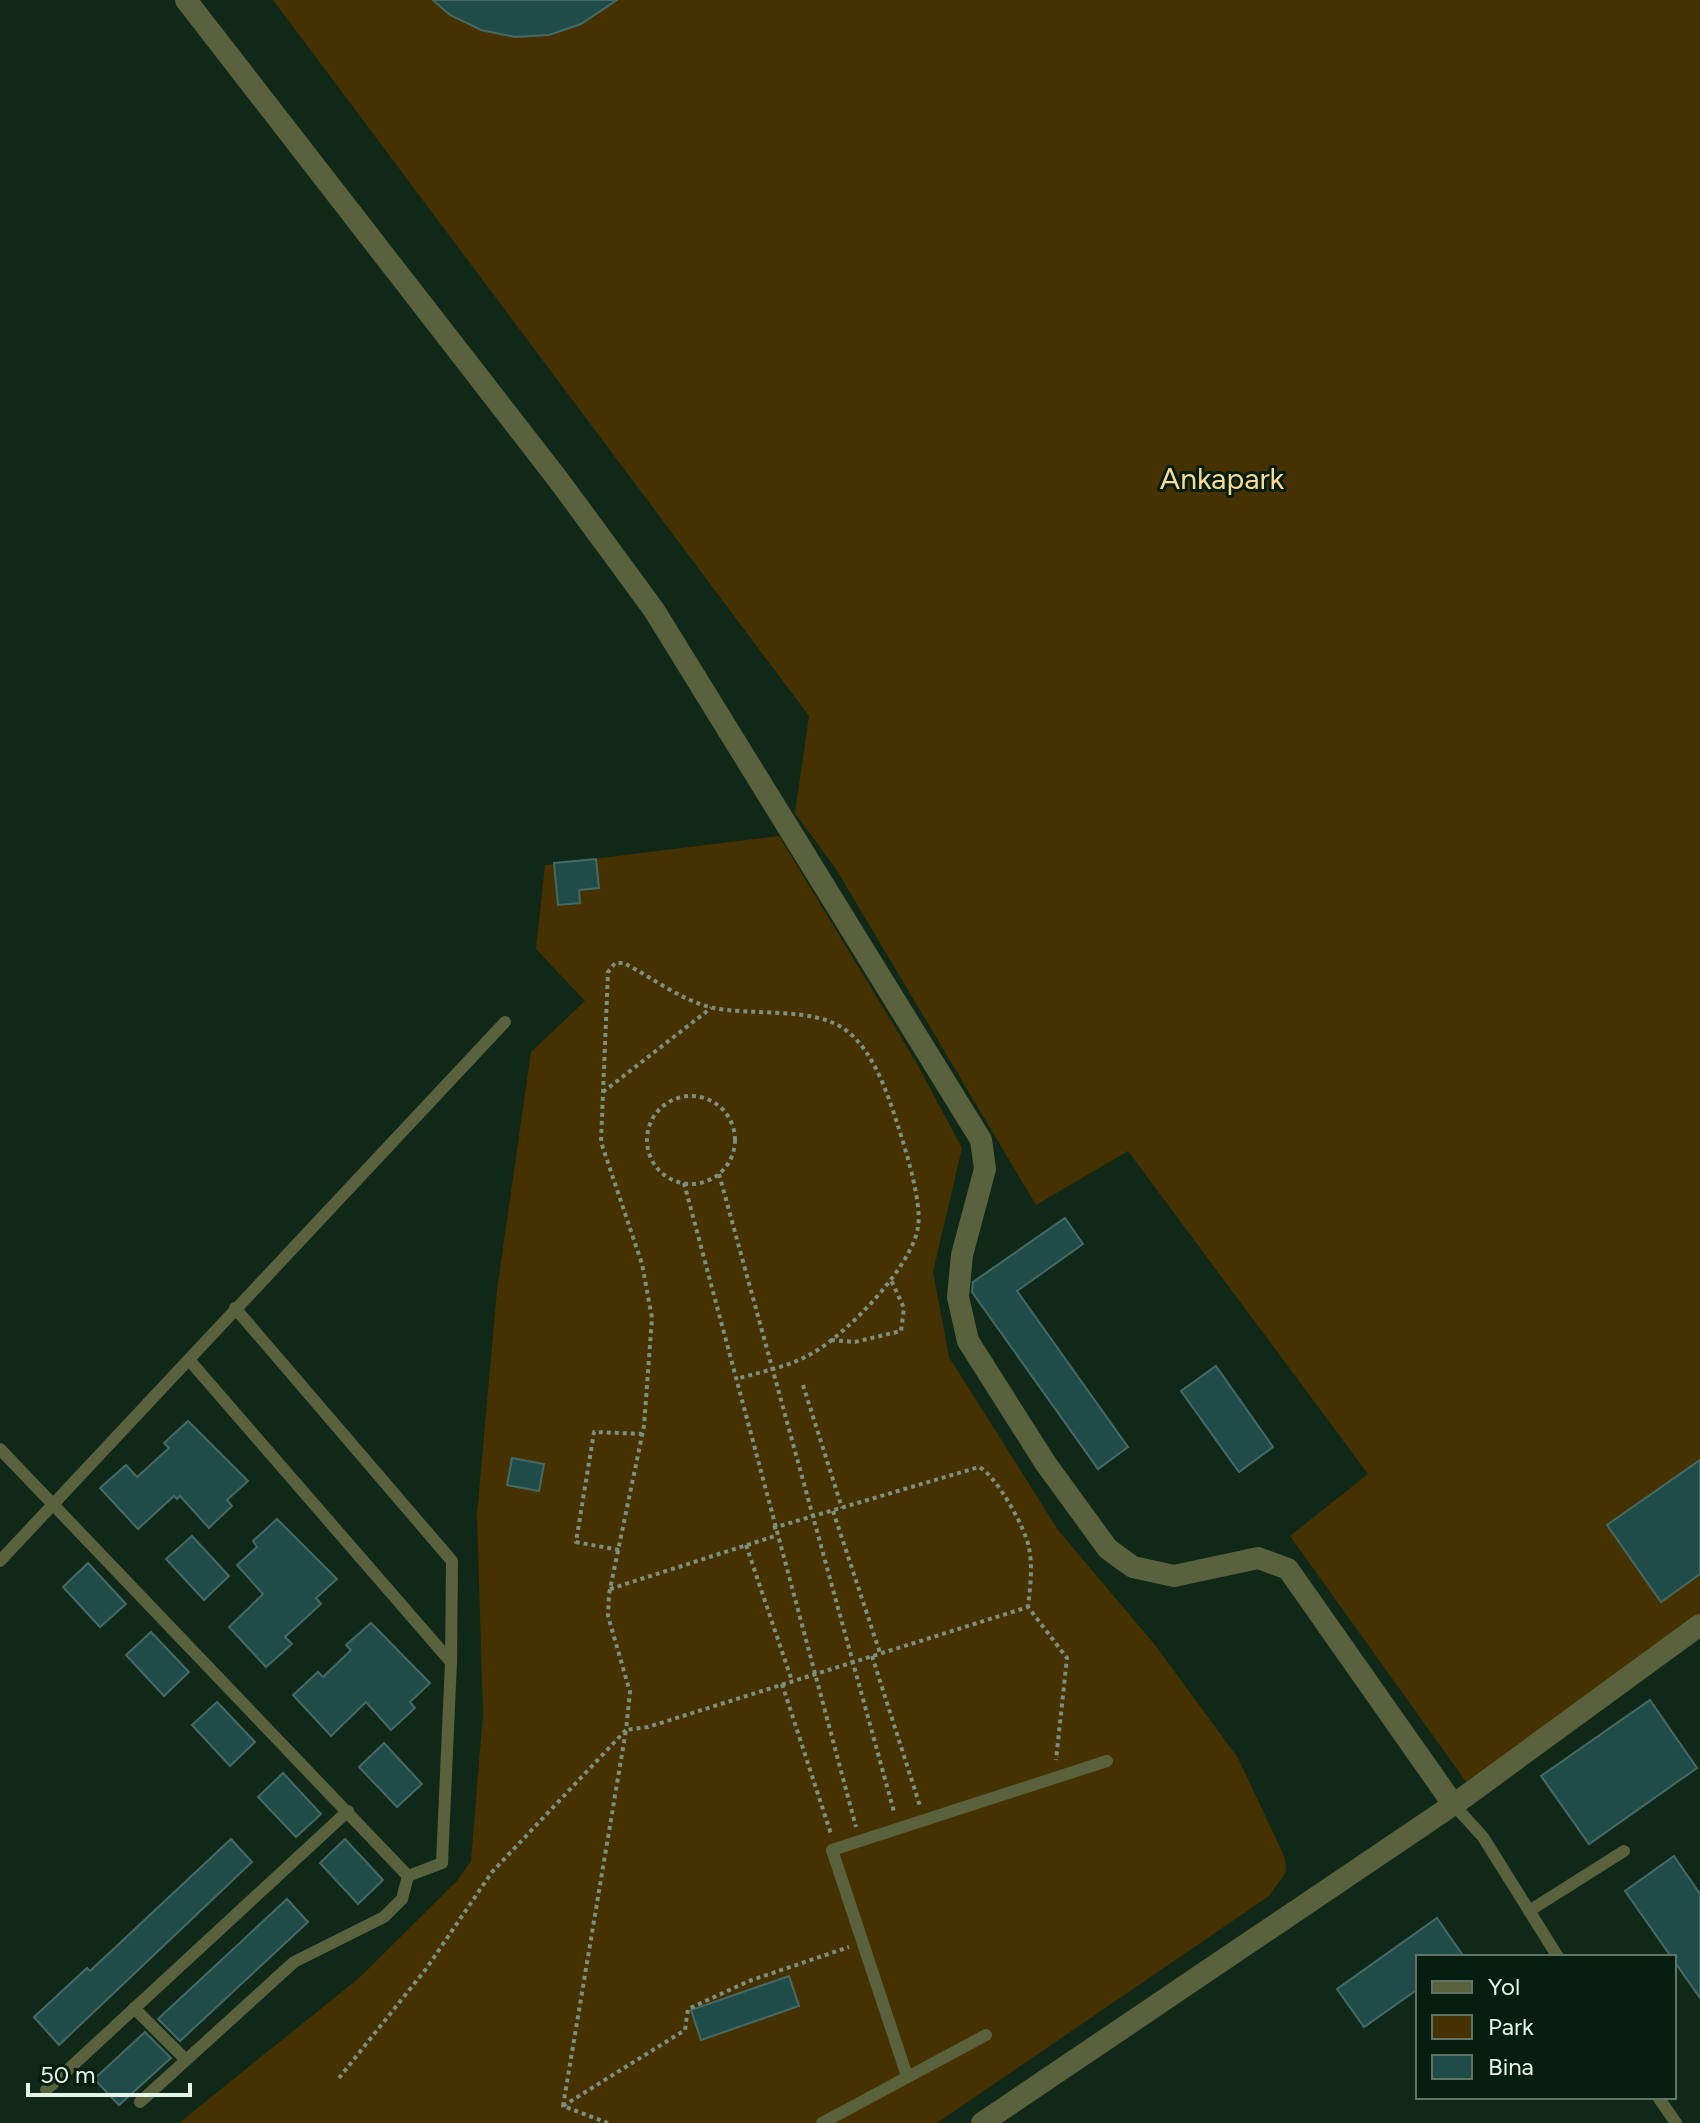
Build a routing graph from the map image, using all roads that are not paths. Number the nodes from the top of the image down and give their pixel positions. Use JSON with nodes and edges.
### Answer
{"nodes":[{"id":1,"x":186,"y":0,"type":"edge"},
{"id":2,"x":505,"y":1022,"type":"dead end"},
{"id":3,"x":235,"y":1308,"type":"junction"},
{"id":4,"x":190,"y":1361,"type":"junction"},
{"id":5,"x":0,"y":1449,"type":"edge"},
{"id":6,"x":53,"y":1505,"type":"junction"},
{"id":7,"x":0,"y":1561,"type":"edge"},
{"id":8,"x":1700,"y":1625,"type":"edge"},
{"id":9,"x":451,"y":1662,"type":"junction"},
{"id":10,"x":1107,"y":1761,"type":"dead end"},
{"id":11,"x":1453,"y":1804,"type":"junction"},
{"id":12,"x":348,"y":1811,"type":"junction"},
{"id":13,"x":1624,"y":1851,"type":"dead end"},
{"id":14,"x":408,"y":1876,"type":"junction"},
{"id":15,"x":1529,"y":1911,"type":"junction"},
{"id":16,"x":1556,"y":1955,"type":"edge"},
{"id":17,"x":134,"y":2008,"type":"junction"},
{"id":18,"x":986,"y":2035,"type":"dead end"},
{"id":19,"x":186,"y":2060,"type":"junction"},
{"id":20,"x":907,"y":2076,"type":"junction"},
{"id":21,"x":46,"y":2090,"type":"dead end"},
{"id":22,"x":1659,"y":2099,"type":"edge"},
{"id":23,"x":140,"y":2102,"type":"dead end"},
{"id":24,"x":822,"y":2123,"type":"edge"},
{"id":25,"x":982,"y":2123,"type":"edge"},
{"id":26,"x":1676,"y":2123,"type":"edge"}],
"edges":[{"from":1,"to":11,"type":"street"},
{"from":2,"to":3,"type":"lane"},
{"from":3,"to":4,"type":"lane"},
{"from":3,"to":9,"type":"lane"},
{"from":4,"to":6,"type":"lane"},
{"from":4,"to":9,"type":"lane"},
{"from":5,"to":6,"type":"lane"},
{"from":6,"to":7,"type":"lane"},
{"from":6,"to":12,"type":"lane"},
{"from":8,"to":11,"type":"street"},
{"from":9,"to":14,"type":"lane"},
{"from":10,"to":20,"type":"lane"},
{"from":11,"to":15,"type":"lane"},
{"from":11,"to":25,"type":"street"},
{"from":12,"to":14,"type":"lane"},
{"from":12,"to":17,"type":"lane"},
{"from":13,"to":15,"type":"lane"},
{"from":14,"to":19,"type":"lane"},
{"from":15,"to":16,"type":"lane"},
{"from":17,"to":19,"type":"lane"},
{"from":17,"to":21,"type":"lane"},
{"from":18,"to":20,"type":"lane"},
{"from":19,"to":23,"type":"lane"},
{"from":20,"to":24,"type":"lane"},
{"from":22,"to":26,"type":"lane"}]}
